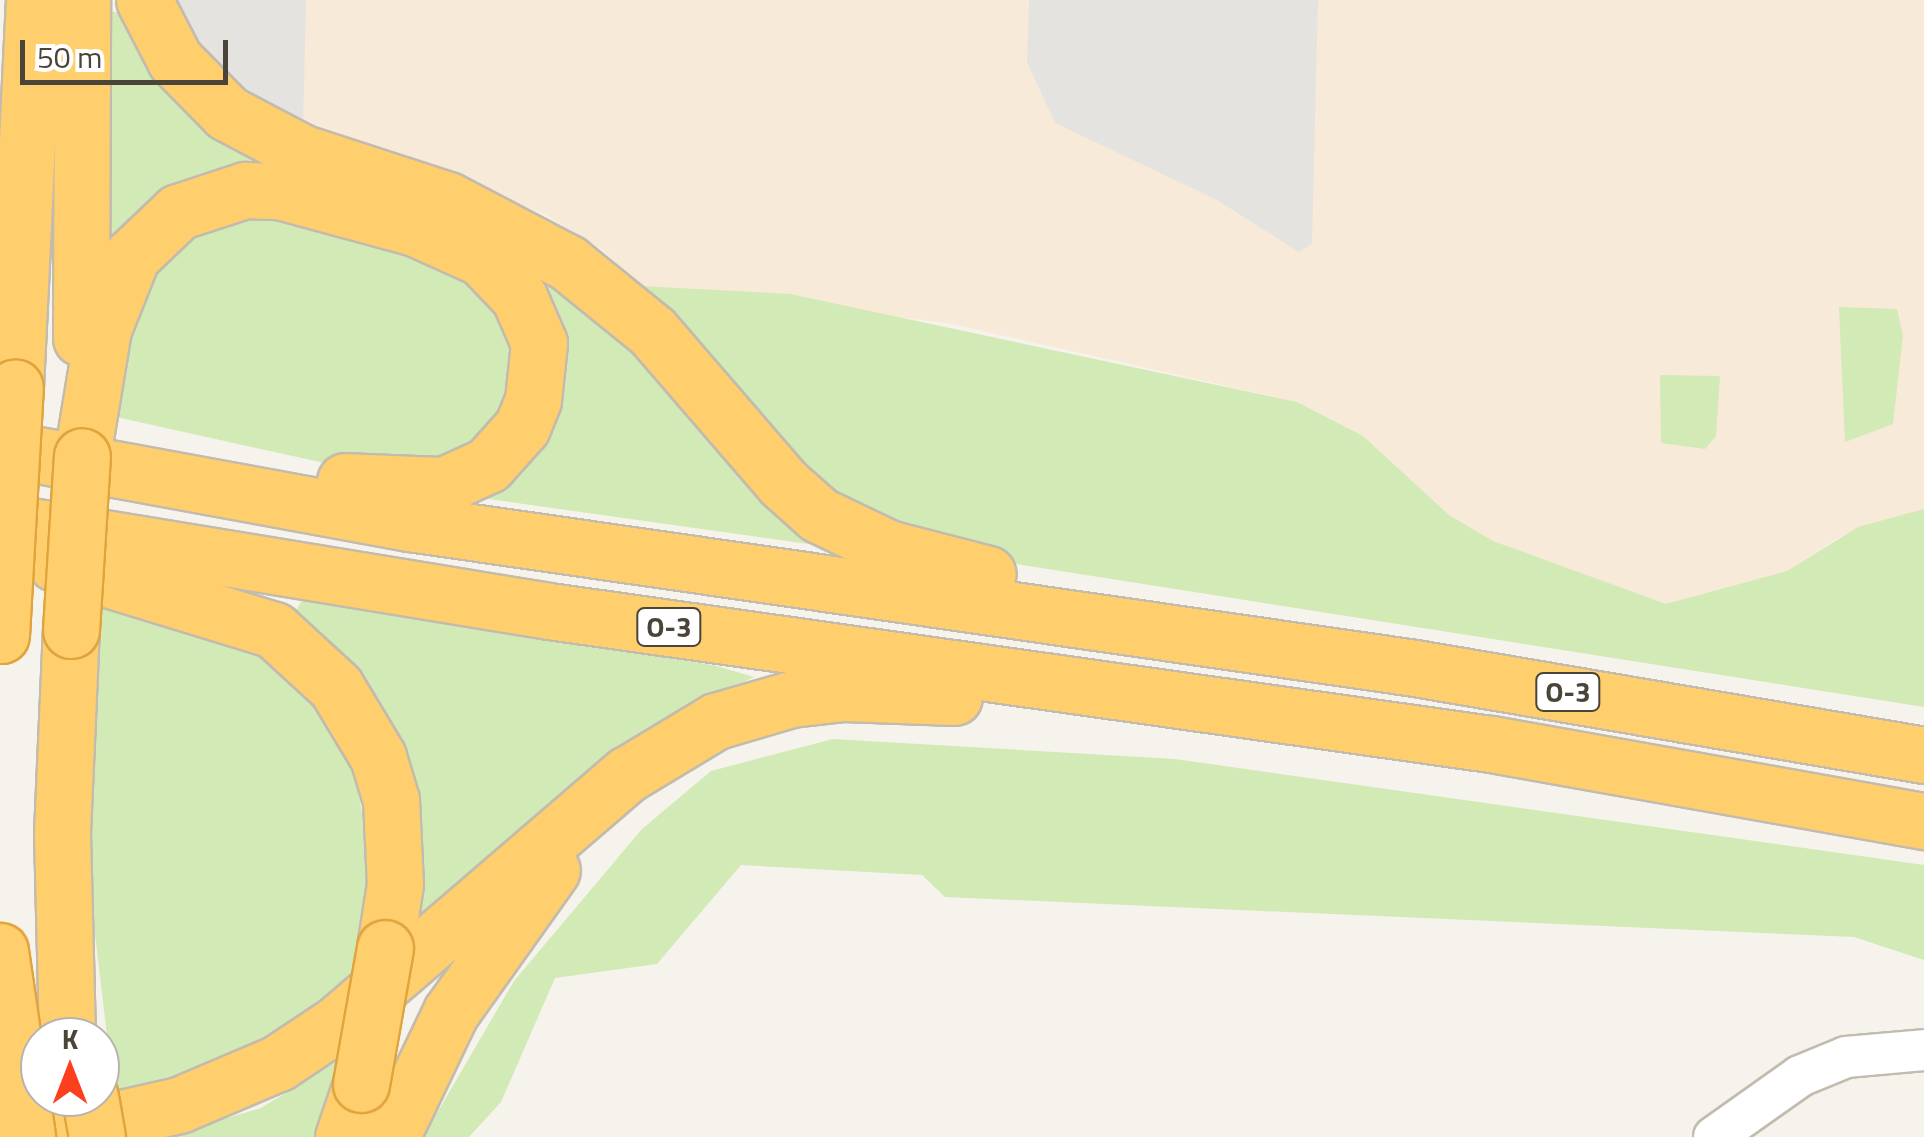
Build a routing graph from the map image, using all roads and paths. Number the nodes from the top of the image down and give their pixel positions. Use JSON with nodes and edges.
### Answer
{"nodes":[{"id":1,"x":34,"y":0,"type":"edge"},
{"id":2,"x":82,"y":0,"type":"edge"},
{"id":3,"x":144,"y":0,"type":"edge"},
{"id":4,"x":0,"y":448,"type":"edge"},
{"id":5,"x":82,"y":456,"type":"junction"},
{"id":6,"x":146,"y":476,"type":"junction"},
{"id":7,"x":0,"y":521,"type":"edge"},
{"id":8,"x":0,"y":532,"type":"edge"},
{"id":9,"x":1,"y":636,"type":"edge"},
{"id":10,"x":1212,"y":638,"type":"junction"},
{"id":11,"x":0,"y":646,"type":"edge"},
{"id":12,"x":1341,"y":721,"type":"junction"},
{"id":13,"x":1924,"y":755,"type":"edge"},
{"id":14,"x":628,"y":774,"type":"junction"},
{"id":15,"x":1924,"y":821,"type":"edge"},
{"id":16,"x":0,"y":951,"type":"edge"},
{"id":17,"x":67,"y":966,"type":"junction"},
{"id":18,"x":68,"y":1017,"type":"edge"},
{"id":19,"x":76,"y":1017,"type":"edge"},
{"id":20,"x":1924,"y":1050,"type":"edge"},
{"id":21,"x":0,"y":1116,"type":"edge"},
{"id":22,"x":27,"y":1137,"type":"edge"},
{"id":23,"x":342,"y":1137,"type":"edge"},
{"id":24,"x":391,"y":1137,"type":"edge"},
{"id":25,"x":1714,"y":1137,"type":"edge"}],
"edges":[{"from":1,"to":9,"type":"highway","bridge":true},
{"from":2,"to":5,"type":"highway"},
{"from":3,"to":10,"type":"highway"},
{"from":4,"to":6,"type":"highway","number":"O-3"},
{"from":5,"to":6,"type":"highway"},
{"from":5,"to":17,"type":"highway","bridge":true},
{"from":6,"to":10,"type":"highway","number":"O-3"},
{"from":7,"to":12,"type":"highway","number":"O-3"},
{"from":8,"to":23,"type":"highway","bridge":true},
{"from":9,"to":11,"type":"highway"},
{"from":10,"to":13,"type":"highway","number":"O-3"},
{"from":12,"to":14,"type":"highway"},
{"from":12,"to":15,"type":"highway","number":"O-3"},
{"from":14,"to":21,"type":"highway"},
{"from":14,"to":24,"type":"highway"},
{"from":16,"to":22,"type":"highway","bridge":true},
{"from":17,"to":18,"type":"highway"},
{"from":17,"to":19,"type":"highway"},
{"from":20,"to":25,"type":"street"}]}
